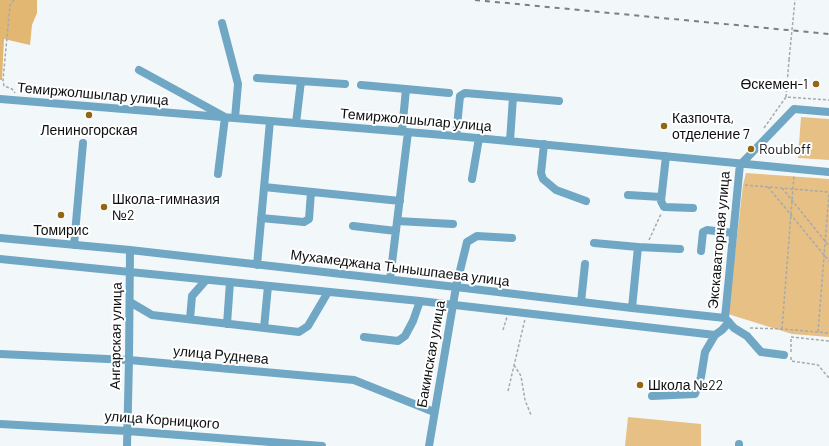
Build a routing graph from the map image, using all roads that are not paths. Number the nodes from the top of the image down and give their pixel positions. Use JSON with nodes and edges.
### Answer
{"nodes":[{"id":1,"x":222,"y":23,"type":"dead end"},
{"id":2,"x":139,"y":70,"type":"dead end"},
{"id":3,"x":258,"y":78,"type":"dead end"},
{"id":4,"x":301,"y":81,"type":"junction"},
{"id":5,"x":345,"y":84,"type":"dead end"},
{"id":6,"x":361,"y":85,"type":"dead end"},
{"id":7,"x":406,"y":89,"type":"junction"},
{"id":8,"x":449,"y":93,"type":"dead end"},
{"id":9,"x":513,"y":97,"type":"junction"},
{"id":10,"x":0,"y":99,"type":"edge"},
{"id":11,"x":559,"y":101,"type":"dead end"},
{"id":12,"x":829,"y":112,"type":"edge"},
{"id":13,"x":225,"y":117,"type":"junction"},
{"id":14,"x":235,"y":118,"type":"junction"},
{"id":15,"x":270,"y":121,"type":"junction"},
{"id":16,"x":296,"y":123,"type":"junction"},
{"id":17,"x":405,"y":131,"type":"junction"},
{"id":18,"x":456,"y":136,"type":"junction"},
{"id":19,"x":479,"y":138,"type":"junction"},
{"id":20,"x":510,"y":141,"type":"junction"},
{"id":21,"x":83,"y":143,"type":"dead end"},
{"id":22,"x":544,"y":144,"type":"junction"},
{"id":23,"x":666,"y":156,"type":"junction"},
{"id":24,"x":740,"y":164,"type":"junction"},
{"id":25,"x":829,"y":172,"type":"edge"},
{"id":26,"x":218,"y":174,"type":"dead end"},
{"id":27,"x":472,"y":179,"type":"dead end"},
{"id":28,"x":264,"y":186,"type":"junction"},
{"id":29,"x":311,"y":192,"type":"junction"},
{"id":30,"x":628,"y":195,"type":"dead end"},
{"id":31,"x":661,"y":197,"type":"junction"},
{"id":32,"x":586,"y":200,"type":"dead end"},
{"id":33,"x":400,"y":201,"type":"junction"},
{"id":34,"x":693,"y":208,"type":"dead end"},
{"id":35,"x":261,"y":218,"type":"junction"},
{"id":36,"x":397,"y":221,"type":"junction"},
{"id":37,"x":453,"y":224,"type":"dead end"},
{"id":38,"x":353,"y":226,"type":"dead end"},
{"id":39,"x":396,"y":231,"type":"junction"},
{"id":40,"x":733,"y":233,"type":"junction"},
{"id":41,"x":0,"y":238,"type":"edge"},
{"id":42,"x":512,"y":238,"type":"dead end"},
{"id":43,"x":594,"y":243,"type":"dead end"},
{"id":44,"x":74,"y":245,"type":"junction"},
{"id":45,"x":642,"y":248,"type":"junction"},
{"id":46,"x":680,"y":249,"type":"dead end"},
{"id":47,"x":130,"y":250,"type":"junction"},
{"id":48,"x":701,"y":251,"type":"dead end"},
{"id":49,"x":0,"y":259,"type":"edge"},
{"id":50,"x":257,"y":264,"type":"junction"},
{"id":51,"x":585,"y":264,"type":"dead end"},
{"id":52,"x":130,"y":272,"type":"junction"},
{"id":53,"x":390,"y":279,"type":"junction"},
{"id":54,"x":206,"y":280,"type":"junction"},
{"id":55,"x":230,"y":282,"type":"junction"},
{"id":56,"x":268,"y":286,"type":"junction"},
{"id":57,"x":456,"y":287,"type":"junction"},
{"id":58,"x":328,"y":292,"type":"junction"},
{"id":59,"x":420,"y":301,"type":"junction"},
{"id":60,"x":130,"y":302,"type":"junction"},
{"id":61,"x":582,"y":302,"type":"junction"},
{"id":62,"x":453,"y":305,"type":"junction"},
{"id":63,"x":632,"y":308,"type":"junction"},
{"id":64,"x":190,"y":319,"type":"junction"},
{"id":65,"x":727,"y":320,"type":"junction"},
{"id":66,"x":227,"y":324,"type":"junction"},
{"id":67,"x":264,"y":328,"type":"junction"},
{"id":68,"x":714,"y":335,"type":"junction"},
{"id":69,"x":364,"y":337,"type":"dead end"},
{"id":70,"x":0,"y":354,"type":"edge"},
{"id":71,"x":784,"y":354,"type":"dead end"},
{"id":72,"x":129,"y":360,"type":"junction"},
{"id":73,"x":652,"y":396,"type":"dead end"},
{"id":74,"x":434,"y":412,"type":"junction"},
{"id":75,"x":0,"y":424,"type":"edge"},
{"id":76,"x":127,"y":431,"type":"junction"},
{"id":77,"x":127,"y":446,"type":"edge"},
{"id":78,"x":322,"y":446,"type":"edge"},
{"id":79,"x":429,"y":446,"type":"edge"}],
"edges":[{"from":1,"to":14,"type":"street"},
{"from":2,"to":13,"type":"street"},
{"from":3,"to":4,"type":"street"},
{"from":4,"to":5,"type":"street"},
{"from":4,"to":16,"type":"street"},
{"from":6,"to":7,"type":"street"},
{"from":7,"to":8,"type":"street"},
{"from":7,"to":17,"type":"street"},
{"from":9,"to":11,"type":"street"},
{"from":9,"to":18,"type":"street"},
{"from":9,"to":20,"type":"street"},
{"from":10,"to":13,"type":"street","name":"Темиржолшылар улица"},
{"from":12,"to":24,"type":"street"},
{"from":13,"to":14,"type":"street","name":"Темиржолшылар улица"},
{"from":13,"to":26,"type":"street"},
{"from":14,"to":15,"type":"street","name":"Темиржолшылар улица"},
{"from":15,"to":16,"type":"street","name":"Темиржолшылар улица"},
{"from":15,"to":28,"type":"street"},
{"from":16,"to":17,"type":"street","name":"Темиржолшылар улица"},
{"from":17,"to":18,"type":"street","name":"Темиржолшылар улица"},
{"from":17,"to":33,"type":"street"},
{"from":18,"to":19,"type":"street","name":"Темиржолшылар улица"},
{"from":19,"to":20,"type":"street","name":"Темиржолшылар улица"},
{"from":19,"to":27,"type":"street"},
{"from":20,"to":22,"type":"street","name":"Темиржолшылар улица"},
{"from":21,"to":44,"type":"street"},
{"from":22,"to":23,"type":"street","name":"Темиржолшылар улица"},
{"from":22,"to":32,"type":"street"},
{"from":23,"to":24,"type":"street","name":"Темиржолшылар улица"},
{"from":23,"to":31,"type":"street"},
{"from":24,"to":25,"type":"street","name":"Темиржолшылар улица"},
{"from":24,"to":40,"type":"street","name":"Экскаваторная улица"},
{"from":28,"to":29,"type":"street"},
{"from":28,"to":35,"type":"street"},
{"from":29,"to":33,"type":"street"},
{"from":29,"to":35,"type":"street"},
{"from":30,"to":31,"type":"street"},
{"from":31,"to":34,"type":"street"},
{"from":33,"to":36,"type":"street"},
{"from":35,"to":50,"type":"street"},
{"from":36,"to":37,"type":"street"},
{"from":36,"to":39,"type":"street"},
{"from":38,"to":39,"type":"street"},
{"from":39,"to":53,"type":"street"},
{"from":40,"to":48,"type":"street"},
{"from":40,"to":65,"type":"street","name":"Экскаваторная улица"},
{"from":41,"to":44,"type":"street","name":"Мухамеджана Тынышпаева улица"},
{"from":42,"to":57,"type":"street","name":"Бакинская улица"},
{"from":43,"to":45,"type":"street"},
{"from":44,"to":47,"type":"street","name":"Мухамеджана Тынышпаева улица"},
{"from":45,"to":46,"type":"street"},
{"from":45,"to":63,"type":"street"},
{"from":47,"to":50,"type":"street","name":"Мухамеджана Тынышпаева улица"},
{"from":47,"to":52,"type":"street","name":"Ангарская улица"},
{"from":49,"to":52,"type":"street"},
{"from":50,"to":53,"type":"street","name":"Мухамеджана Тынышпаева улица"},
{"from":51,"to":61,"type":"street"},
{"from":52,"to":54,"type":"street"},
{"from":52,"to":60,"type":"street","name":"Ангарская улица"},
{"from":53,"to":57,"type":"street","name":"Мухамеджана Тынышпаева улица"},
{"from":54,"to":55,"type":"street"},
{"from":54,"to":64,"type":"street"},
{"from":55,"to":56,"type":"street"},
{"from":55,"to":66,"type":"street"},
{"from":56,"to":58,"type":"street"},
{"from":56,"to":67,"type":"street"},
{"from":57,"to":61,"type":"street","name":"Мухамеджана Тынышпаева улица"},
{"from":57,"to":62,"type":"street","name":"Бакинская улица"},
{"from":58,"to":59,"type":"street"},
{"from":58,"to":67,"type":"street"},
{"from":59,"to":62,"type":"street"},
{"from":59,"to":69,"type":"street"},
{"from":60,"to":64,"type":"street"},
{"from":60,"to":72,"type":"street","name":"Ангарская улица"},
{"from":61,"to":63,"type":"street","name":"Мухамеджана Тынышпаева улица"},
{"from":62,"to":68,"type":"street"},
{"from":62,"to":74,"type":"street","name":"Бакинская улица"},
{"from":63,"to":65,"type":"street","name":"Мухамеджана Тынышпаева улица"},
{"from":64,"to":66,"type":"street"},
{"from":65,"to":68,"type":"street"},
{"from":65,"to":71,"type":"street"},
{"from":66,"to":67,"type":"street"},
{"from":68,"to":73,"type":"street"},
{"from":70,"to":72,"type":"street","name":"улица Руднева"},
{"from":72,"to":74,"type":"street","name":"улица Руднева"},
{"from":72,"to":76,"type":"street","name":"Ангарская улица"},
{"from":74,"to":79,"type":"street","name":"Бакинская улица"},
{"from":75,"to":76,"type":"street","name":"улица Корницкого"},
{"from":76,"to":77,"type":"street","name":"Ангарская улица"},
{"from":76,"to":78,"type":"street","name":"улица Корницкого"}]}
